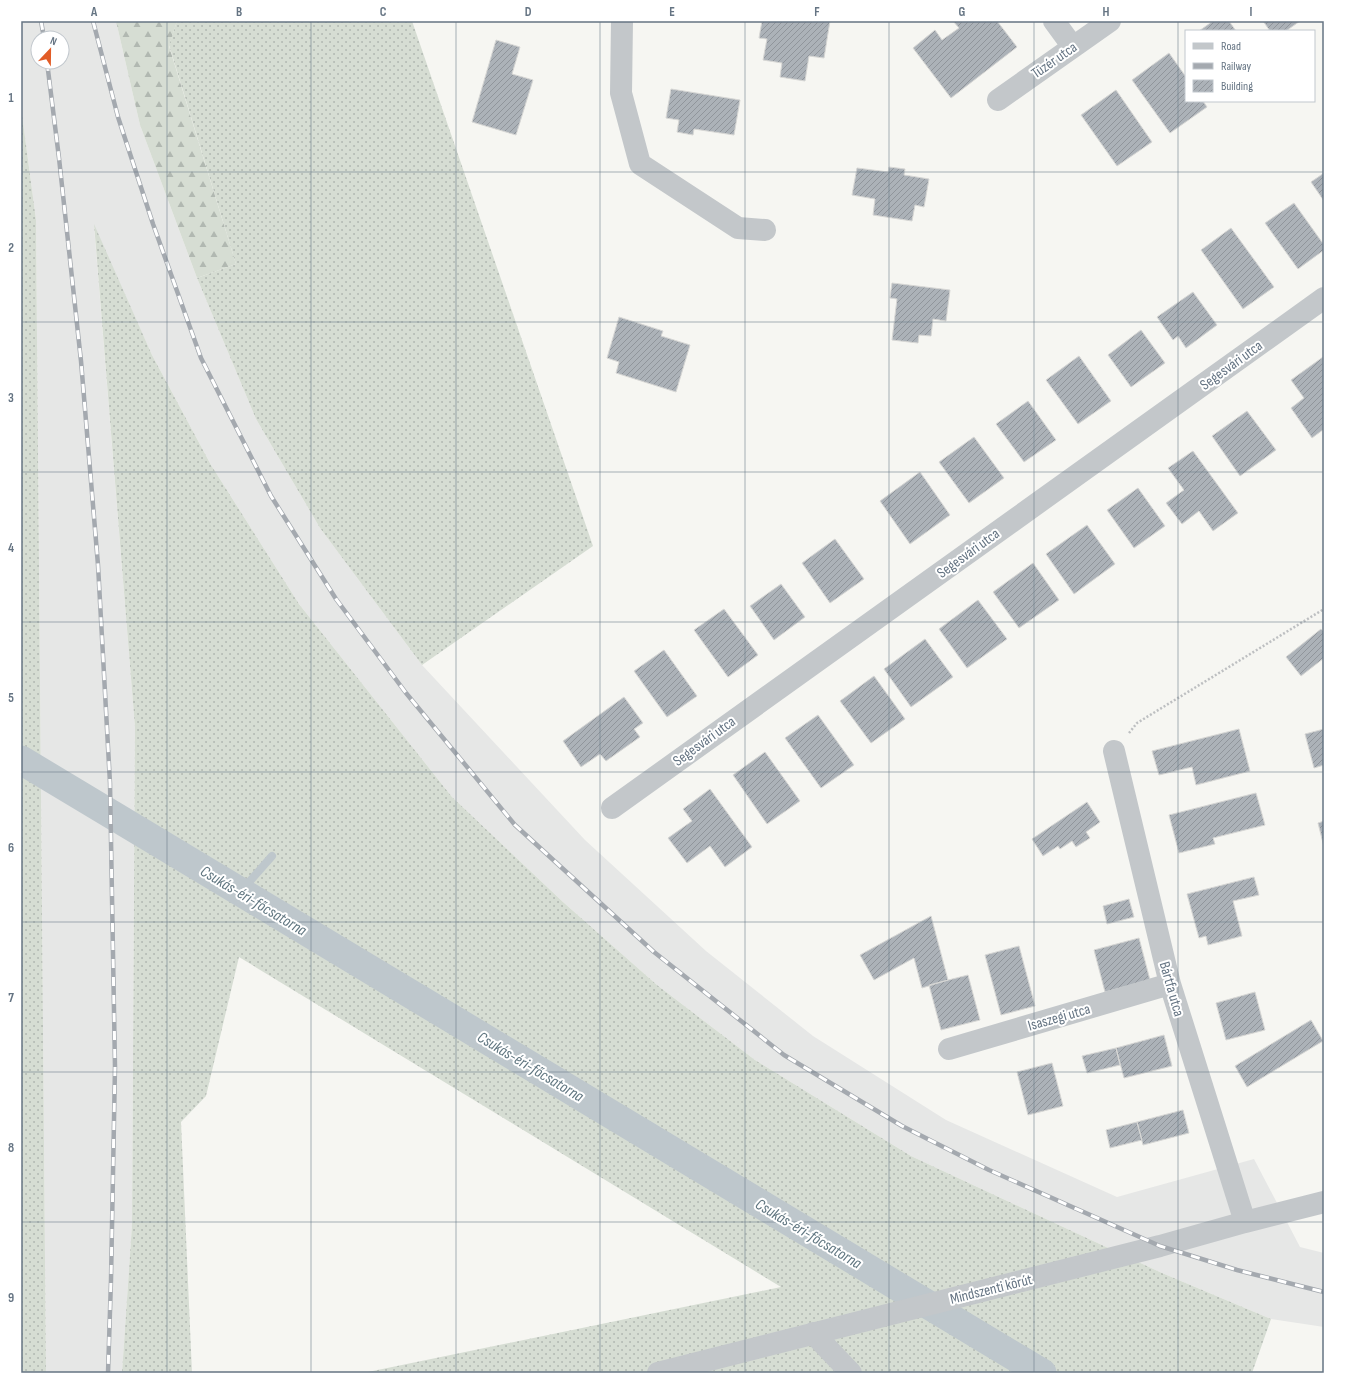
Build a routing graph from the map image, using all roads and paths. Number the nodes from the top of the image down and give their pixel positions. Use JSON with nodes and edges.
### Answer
{"nodes":[{"id":1,"x":622,"y":21,"type":"edge"},
{"id":2,"x":1054,"y":21,"type":"edge"},
{"id":3,"x":1110,"y":21,"type":"edge"},
{"id":4,"x":1073,"y":47,"type":"junction"},
{"id":5,"x":998,"y":100,"type":"dead end"},
{"id":6,"x":765,"y":230,"type":"dead end"},
{"id":7,"x":1324,"y":298,"type":"edge"},
{"id":8,"x":1324,"y":609,"type":"edge"},
{"id":9,"x":1114,"y":751,"type":"joint"},
{"id":10,"x":612,"y":808,"type":"dead end"},
{"id":11,"x":1170,"y":984,"type":"junction"},
{"id":12,"x":949,"y":1049,"type":"dead end"},
{"id":13,"x":1324,"y":1202,"type":"edge"},
{"id":14,"x":1245,"y":1222,"type":"junction"},
{"id":15,"x":813,"y":1333,"type":"junction"},
{"id":16,"x":658,"y":1373,"type":"edge"},
{"id":17,"x":851,"y":1373,"type":"edge"}],
"edges":[{"from":1,"to":6,"type":"street"},
{"from":2,"to":4,"type":"street"},
{"from":3,"to":4,"type":"street","name":"Tüzér utca"},
{"from":4,"to":5,"type":"street","name":"Tüzér utca"},
{"from":7,"to":10,"type":"street","name":"Segesvári utca"},
{"from":8,"to":9,"type":"path"},
{"from":9,"to":11,"type":"street","name":"Bártfa utca"},
{"from":11,"to":12,"type":"street","name":"Isaszegi utca"},
{"from":11,"to":14,"type":"street","name":"Bártfa utca"},
{"from":13,"to":14,"type":"street","name":"Mindszenti körút"},
{"from":14,"to":15,"type":"street","name":"Mindszenti körút"},
{"from":15,"to":16,"type":"street","name":"Mindszenti körút"},
{"from":15,"to":17,"type":"street"}]}
